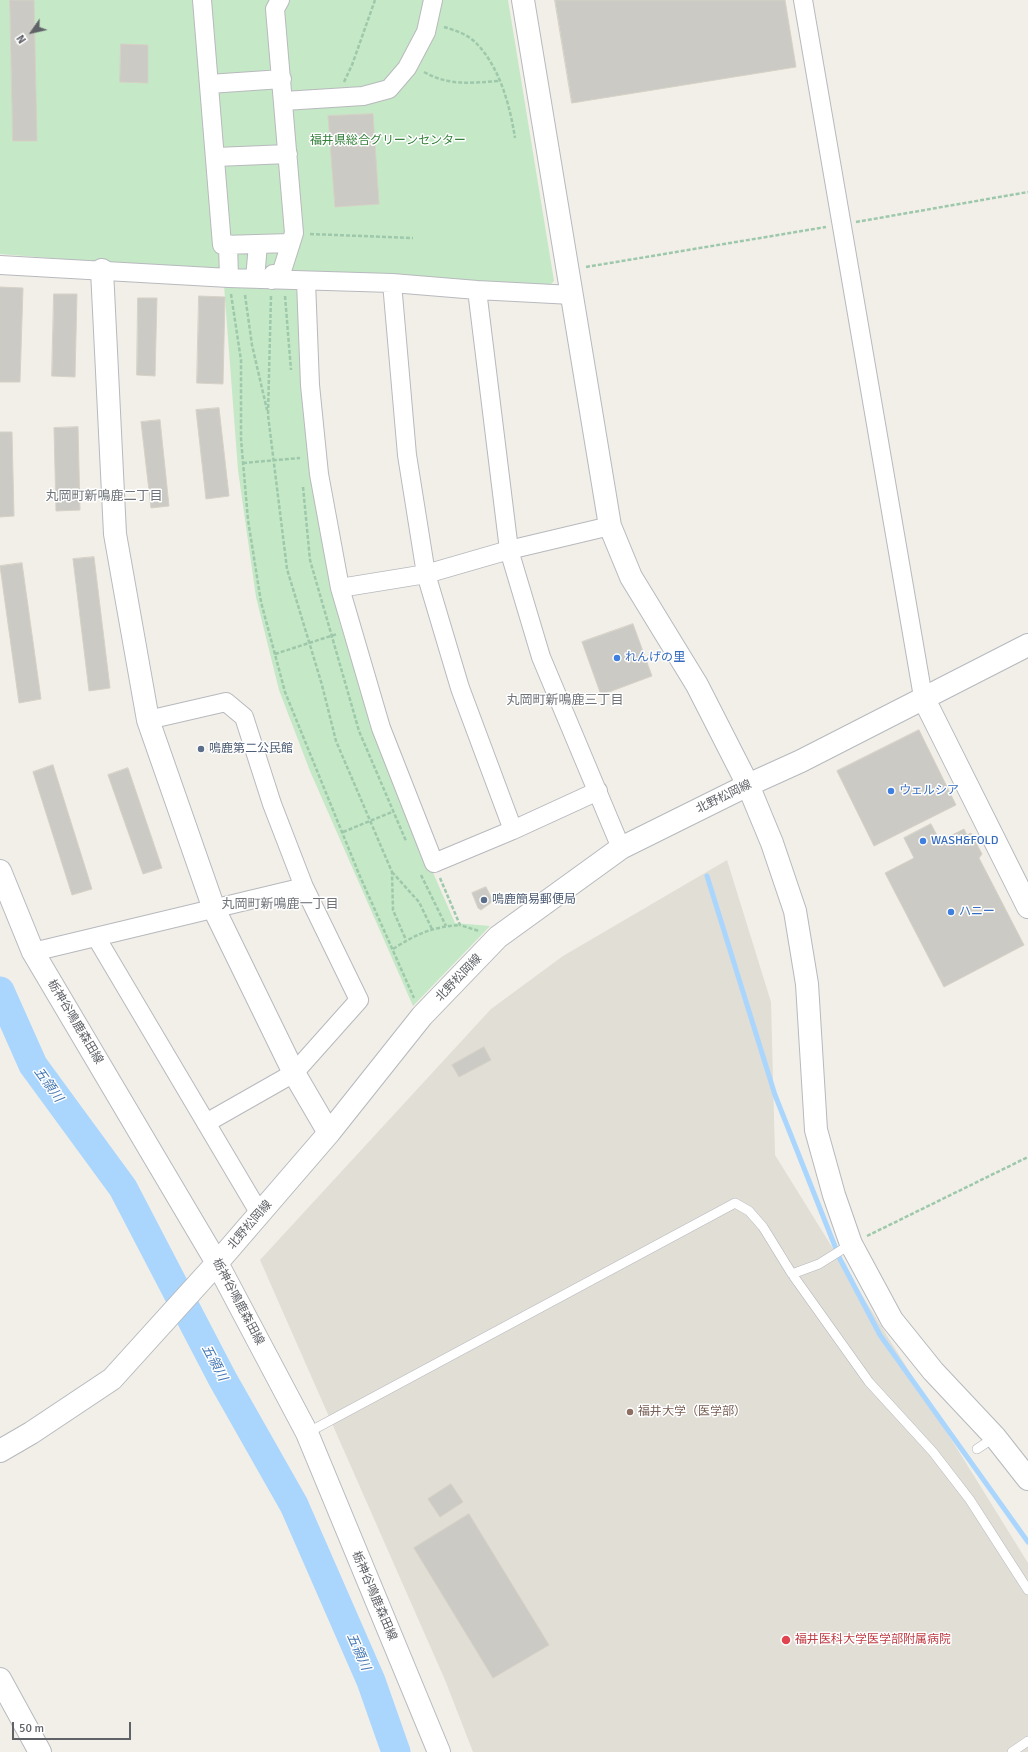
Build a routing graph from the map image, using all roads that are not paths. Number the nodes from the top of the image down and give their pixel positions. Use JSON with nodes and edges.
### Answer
{"nodes":[{"id":1,"x":202,"y":0,"type":"edge"},
{"id":2,"x":280,"y":0,"type":"edge"},
{"id":3,"x":433,"y":0,"type":"edge"},
{"id":4,"x":524,"y":0,"type":"edge"},
{"id":5,"x":803,"y":0,"type":"edge"},
{"id":6,"x":282,"y":79,"type":"junction"},
{"id":7,"x":209,"y":84,"type":"junction"},
{"id":8,"x":284,"y":101,"type":"junction"},
{"id":9,"x":288,"y":154,"type":"junction"},
{"id":10,"x":216,"y":157,"type":"junction"},
{"id":11,"x":292,"y":238,"type":"junction"},
{"id":12,"x":228,"y":244,"type":"junction"},
{"id":13,"x":258,"y":244,"type":"junction"},
{"id":14,"x":0,"y":265,"type":"edge"},
{"id":15,"x":102,"y":270,"type":"junction"},
{"id":16,"x":250,"y":279,"type":"junction"},
{"id":17,"x":306,"y":281,"type":"junction"},
{"id":18,"x":392,"y":283,"type":"junction"},
{"id":19,"x":477,"y":290,"type":"junction"},
{"id":20,"x":572,"y":295,"type":"junction"},
{"id":21,"x":610,"y":526,"type":"junction"},
{"id":22,"x":509,"y":550,"type":"junction"},
{"id":23,"x":426,"y":574,"type":"junction"},
{"id":24,"x":340,"y":588,"type":"junction"},
{"id":25,"x":1028,"y":645,"type":"edge"},
{"id":26,"x":923,"y":697,"type":"junction"},
{"id":27,"x":148,"y":720,"type":"junction"},
{"id":28,"x":748,"y":785,"type":"junction"},
{"id":29,"x":598,"y":791,"type":"junction"},
{"id":30,"x":513,"y":830,"type":"junction"},
{"id":31,"x":621,"y":848,"type":"junction"},
{"id":32,"x":0,"y":871,"type":"edge"},
{"id":33,"x":304,"y":887,"type":"junction"},
{"id":34,"x":1028,"y":907,"type":"edge"},
{"id":35,"x":214,"y":909,"type":"junction"},
{"id":36,"x":96,"y":937,"type":"junction"},
{"id":37,"x":33,"y":952,"type":"junction"},
{"id":38,"x":294,"y":1073,"type":"junction"},
{"id":39,"x":206,"y":1123,"type":"junction"},
{"id":40,"x":329,"y":1133,"type":"junction"},
{"id":41,"x":260,"y":1214,"type":"junction"},
{"id":42,"x":851,"y":1244,"type":"junction"},
{"id":43,"x":217,"y":1263,"type":"junction"},
{"id":44,"x":792,"y":1274,"type":"junction"},
{"id":45,"x":306,"y":1433,"type":"junction"},
{"id":46,"x":995,"y":1437,"type":"junction"},
{"id":47,"x":977,"y":1449,"type":"dead end"},
{"id":48,"x":0,"y":1451,"type":"edge"},
{"id":49,"x":1028,"y":1479,"type":"edge"},
{"id":50,"x":1028,"y":1590,"type":"edge"},
{"id":51,"x":0,"y":1679,"type":"edge"},
{"id":52,"x":1028,"y":1741,"type":"edge"},
{"id":53,"x":40,"y":1752,"type":"edge"},
{"id":54,"x":439,"y":1752,"type":"edge"},
{"id":55,"x":1012,"y":1752,"type":"edge"}],
"edges":[{"from":1,"to":7,"type":"street"},
{"from":2,"to":6,"type":"street"},
{"from":3,"to":8,"type":"street"},
{"from":4,"to":20,"type":"street"},
{"from":5,"to":26,"type":"street"},
{"from":6,"to":7,"type":"street"},
{"from":6,"to":8,"type":"street"},
{"from":7,"to":10,"type":"street"},
{"from":8,"to":9,"type":"street"},
{"from":9,"to":10,"type":"street"},
{"from":9,"to":11,"type":"street"},
{"from":10,"to":12,"type":"street"},
{"from":11,"to":13,"type":"street"},
{"from":11,"to":16,"type":"street"},
{"from":12,"to":13,"type":"street"},
{"from":12,"to":16,"type":"street"},
{"from":13,"to":16,"type":"street"},
{"from":14,"to":15,"type":"street"},
{"from":15,"to":16,"type":"street"},
{"from":15,"to":27,"type":"street"},
{"from":16,"to":17,"type":"street"},
{"from":17,"to":18,"type":"street"},
{"from":17,"to":24,"type":"street"},
{"from":18,"to":19,"type":"street"},
{"from":18,"to":23,"type":"street"},
{"from":19,"to":20,"type":"street"},
{"from":19,"to":22,"type":"street"},
{"from":20,"to":21,"type":"street"},
{"from":21,"to":22,"type":"street"},
{"from":21,"to":28,"type":"street"},
{"from":22,"to":23,"type":"street"},
{"from":22,"to":29,"type":"street"},
{"from":23,"to":24,"type":"street"},
{"from":23,"to":30,"type":"street"},
{"from":24,"to":30,"type":"street"},
{"from":25,"to":26,"type":"street","name":"北野松岡線"},
{"from":26,"to":28,"type":"street","name":"北野松岡線"},
{"from":26,"to":34,"type":"street"},
{"from":27,"to":33,"type":"street"},
{"from":27,"to":35,"type":"street"},
{"from":28,"to":31,"type":"street","name":"北野松岡線"},
{"from":28,"to":42,"type":"street"},
{"from":29,"to":30,"type":"street"},
{"from":29,"to":31,"type":"street"},
{"from":31,"to":40,"type":"street","name":"北野松岡線"},
{"from":32,"to":37,"type":"street","name":"栃神谷鳴鹿森田線"},
{"from":33,"to":35,"type":"street"},
{"from":33,"to":38,"type":"street"},
{"from":35,"to":36,"type":"street"},
{"from":35,"to":38,"type":"street"},
{"from":36,"to":37,"type":"street"},
{"from":36,"to":39,"type":"street"},
{"from":37,"to":43,"type":"street","name":"栃神谷鳴鹿森田線"},
{"from":38,"to":39,"type":"street"},
{"from":38,"to":40,"type":"street"},
{"from":39,"to":41,"type":"street"},
{"from":40,"to":41,"type":"street","name":"北野松岡線"},
{"from":41,"to":43,"type":"street","name":"北野松岡線"},
{"from":42,"to":44,"type":"lane"},
{"from":42,"to":46,"type":"street"},
{"from":43,"to":45,"type":"street","name":"栃神谷鳴鹿森田線"},
{"from":43,"to":48,"type":"street","name":"北野松岡線"},
{"from":44,"to":45,"type":"lane"},
{"from":44,"to":50,"type":"lane"},
{"from":45,"to":54,"type":"street","name":"栃神谷鳴鹿森田線"},
{"from":46,"to":47,"type":"lane"},
{"from":46,"to":49,"type":"street"},
{"from":51,"to":53,"type":"street"},
{"from":52,"to":55,"type":"lane"}]}
